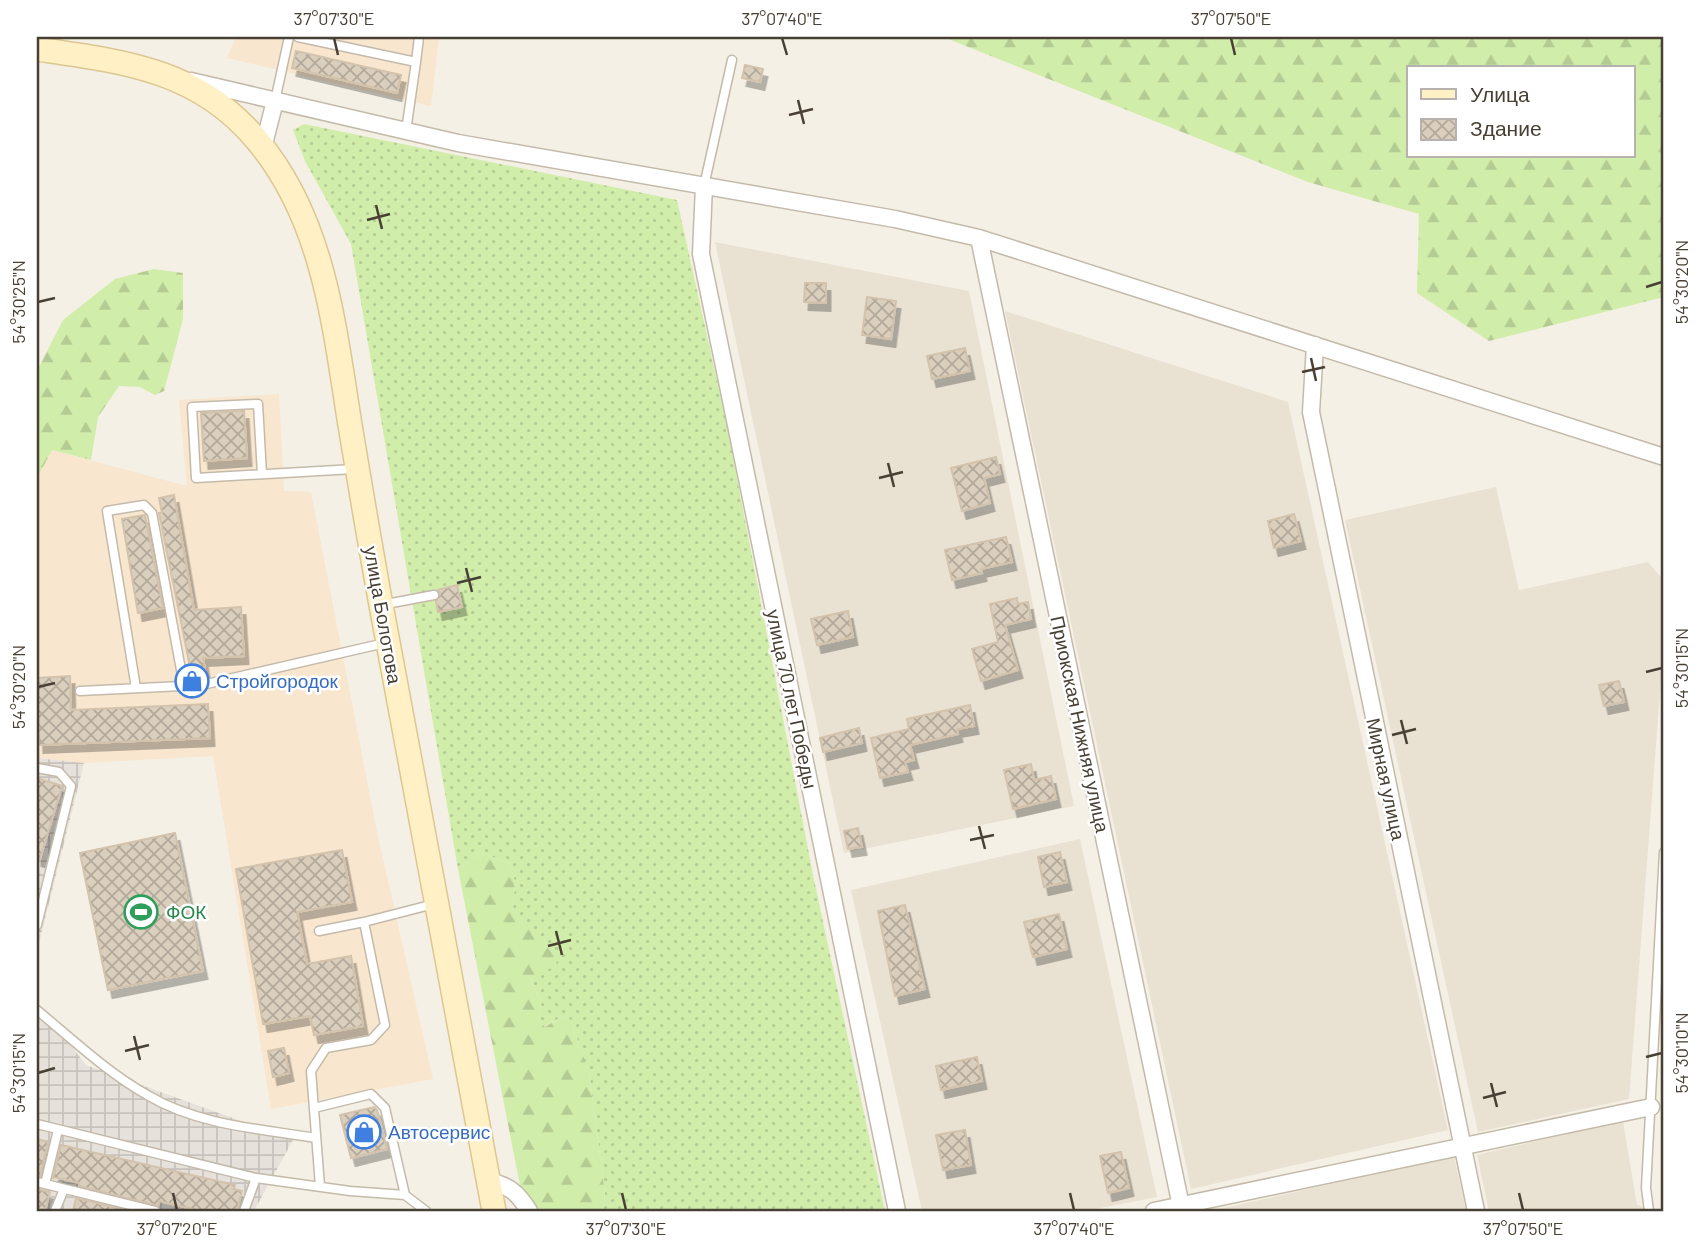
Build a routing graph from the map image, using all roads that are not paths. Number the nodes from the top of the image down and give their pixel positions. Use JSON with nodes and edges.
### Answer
{"nodes":[{"id":1,"x":289,"y":37,"type":"edge"},
{"id":2,"x":298,"y":37,"type":"edge"},
{"id":3,"x":419,"y":37,"type":"edge"},
{"id":4,"x":37,"y":49,"type":"edge"},
{"id":5,"x":732,"y":60,"type":"dead end"},
{"id":6,"x":416,"y":62,"type":"junction"},
{"id":7,"x":169,"y":75,"type":"junction"},
{"id":8,"x":275,"y":101,"type":"junction"},
{"id":9,"x":406,"y":131,"type":"junction"},
{"id":10,"x":263,"y":148,"type":"junction"},
{"id":11,"x":704,"y":186,"type":"junction"},
{"id":12,"x":979,"y":237,"type":"junction"},
{"id":13,"x":1315,"y":345,"type":"junction"},
{"id":14,"x":1664,"y":457,"type":"edge"},
{"id":15,"x":357,"y":469,"type":"junction"},
{"id":16,"x":262,"y":474,"type":"junction"},
{"id":17,"x":434,"y":595,"type":"dead end"},
{"id":18,"x":381,"y":605,"type":"junction"},
{"id":19,"x":388,"y":642,"type":"junction"},
{"id":20,"x":184,"y":686,"type":"junction"},
{"id":21,"x":136,"y":688,"type":"junction"},
{"id":22,"x":80,"y":691,"type":"dead end"},
{"id":23,"x":37,"y":768,"type":"edge"},
{"id":24,"x":1664,"y":852,"type":"edge"},
{"id":25,"x":437,"y":903,"type":"junction"},
{"id":26,"x":364,"y":922,"type":"junction"},
{"id":27,"x":37,"y":925,"type":"edge"},
{"id":28,"x":319,"y":931,"type":"dead end"},
{"id":29,"x":37,"y":1010,"type":"edge"},
{"id":30,"x":1651,"y":1107,"type":"junction"},
{"id":31,"x":314,"y":1108,"type":"junction"},
{"id":32,"x":37,"y":1124,"type":"edge"},
{"id":33,"x":58,"y":1130,"type":"junction"},
{"id":34,"x":316,"y":1138,"type":"junction"},
{"id":35,"x":1462,"y":1148,"type":"junction"},
{"id":36,"x":256,"y":1178,"type":"junction"},
{"id":37,"x":488,"y":1181,"type":"junction"},
{"id":38,"x":41,"y":1183,"type":"edge"},
{"id":39,"x":320,"y":1186,"type":"junction"},
{"id":40,"x":64,"y":1189,"type":"junction"},
{"id":41,"x":405,"y":1195,"type":"junction"},
{"id":42,"x":1181,"y":1209,"type":"edge"},
{"id":43,"x":55,"y":1211,"type":"edge"},
{"id":44,"x":155,"y":1211,"type":"edge"},
{"id":45,"x":244,"y":1211,"type":"edge"},
{"id":46,"x":426,"y":1211,"type":"edge"},
{"id":47,"x":494,"y":1211,"type":"edge"},
{"id":48,"x":529,"y":1211,"type":"edge"},
{"id":49,"x":897,"y":1211,"type":"edge"},
{"id":50,"x":1154,"y":1211,"type":"edge"},
{"id":51,"x":1476,"y":1211,"type":"edge"},
{"id":52,"x":1649,"y":1211,"type":"edge"}],
"edges":[{"from":1,"to":8,"type":"lane"},
{"from":2,"to":6,"type":"lane"},
{"from":3,"to":6,"type":"lane"},
{"from":4,"to":7,"type":"main road","name":"улица Болотова"},
{"from":5,"to":11,"type":"lane"},
{"from":6,"to":9,"type":"lane"},
{"from":7,"to":8,"type":"street"},
{"from":7,"to":10,"type":"main road","name":"улица Болотова"},
{"from":8,"to":9,"type":"street"},
{"from":8,"to":10,"type":"street"},
{"from":9,"to":11,"type":"street"},
{"from":10,"to":15,"type":"main road","name":"улица Болотова"},
{"from":11,"to":12,"type":"street"},
{"from":11,"to":49,"type":"street","name":"улица 70 лет Победы"},
{"from":12,"to":13,"type":"street"},
{"from":12,"to":42,"type":"street","name":"Приокская Нижняя улица"},
{"from":13,"to":14,"type":"street"},
{"from":13,"to":35,"type":"street","name":"Мирная улица"},
{"from":15,"to":16,"type":"lane"},
{"from":15,"to":18,"type":"main road","name":"улица Болотова"},
{"from":16,"to":16,"type":"lane"},
{"from":17,"to":18,"type":"lane"},
{"from":18,"to":19,"type":"main road","name":"улица Болотова"},
{"from":19,"to":20,"type":"lane"},
{"from":19,"to":25,"type":"main road","name":"улица Болотова"},
{"from":20,"to":21,"type":"lane"},
{"from":20,"to":21,"type":"lane"},
{"from":21,"to":22,"type":"lane"},
{"from":23,"to":27,"type":"lane"},
{"from":24,"to":30,"type":"lane"},
{"from":25,"to":26,"type":"lane"},
{"from":25,"to":37,"type":"main road","name":"улица Болотова"},
{"from":26,"to":28,"type":"lane"},
{"from":26,"to":31,"type":"lane"},
{"from":29,"to":34,"type":"lane"},
{"from":30,"to":35,"type":"street"},
{"from":30,"to":52,"type":"lane"},
{"from":31,"to":34,"type":"lane"},
{"from":31,"to":41,"type":"lane"},
{"from":32,"to":33,"type":"lane"},
{"from":33,"to":36,"type":"lane"},
{"from":33,"to":38,"type":"lane"},
{"from":34,"to":39,"type":"lane"},
{"from":35,"to":42,"type":"street"},
{"from":35,"to":51,"type":"street","name":"Мирная улица"},
{"from":36,"to":39,"type":"lane"},
{"from":36,"to":45,"type":"lane"},
{"from":37,"to":47,"type":"main road","name":"улица Болотова"},
{"from":37,"to":48,"type":"street"},
{"from":38,"to":40,"type":"lane"},
{"from":39,"to":41,"type":"lane"},
{"from":40,"to":43,"type":"lane"},
{"from":40,"to":44,"type":"lane"},
{"from":41,"to":46,"type":"lane"},
{"from":42,"to":50,"type":"street"}]}
